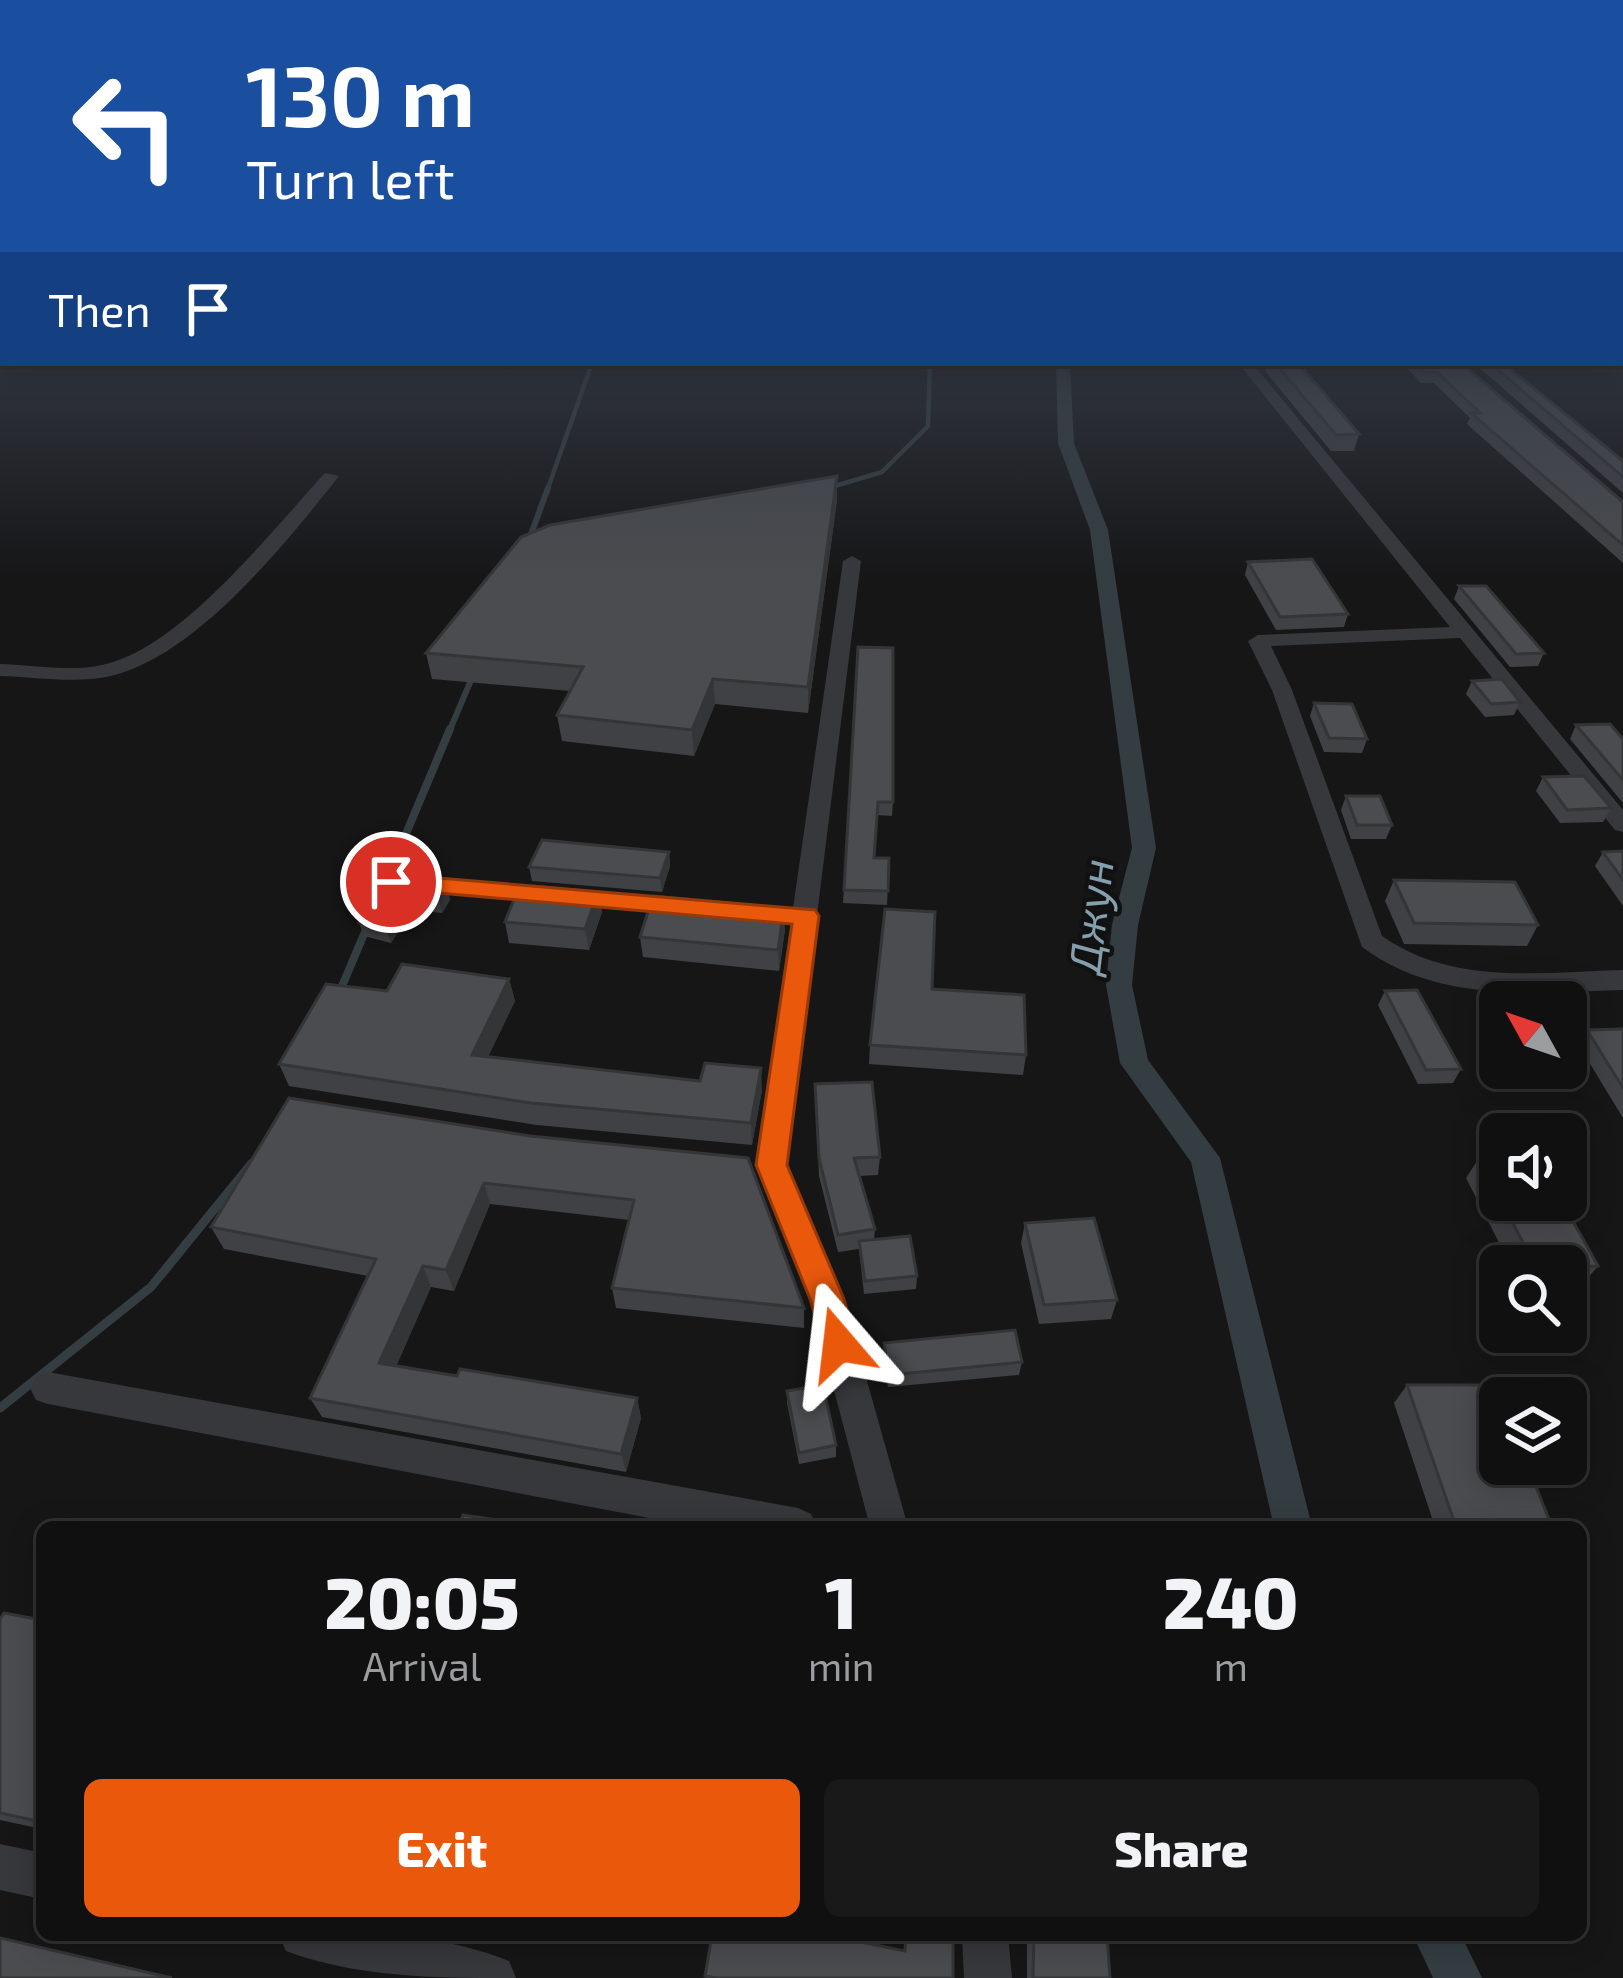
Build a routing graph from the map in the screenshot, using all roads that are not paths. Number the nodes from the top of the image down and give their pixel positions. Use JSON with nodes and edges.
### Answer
{"nodes":[{"id":1,"x":1272,"y":395,"type":"edge"},
{"id":2,"x":332,"y":476,"type":"dead end"},
{"id":3,"x":852,"y":561,"type":"dead end"},
{"id":4,"x":1467,"y":632,"type":"junction"},
{"id":5,"x":0,"y":670,"type":"edge"},
{"id":6,"x":1623,"y":825,"type":"edge"},
{"id":7,"x":391,"y":882,"type":"edge"},
{"id":8,"x":714,"y":909,"type":"edge"},
{"id":9,"x":1623,"y":980,"type":"edge"},
{"id":10,"x":48,"y":1388,"type":"dead end"},
{"id":11,"x":766,"y":1521,"type":"edge"},
{"id":12,"x":887,"y":1521,"type":"edge"},
{"id":13,"x":0,"y":1867,"type":"edge"},
{"id":14,"x":36,"y":1875,"type":"edge"},
{"id":15,"x":329,"y":1941,"type":"edge"},
{"id":16,"x":985,"y":1941,"type":"edge"},
{"id":17,"x":492,"y":1978,"type":"edge"},
{"id":18,"x":988,"y":1978,"type":"edge"}],
"edges":[{"from":1,"to":4,"type":"street"},
{"from":2,"to":5,"type":"street"},
{"from":3,"to":12,"type":"street"},
{"from":4,"to":6,"type":"street"},
{"from":4,"to":9,"type":"street"},
{"from":7,"to":8,"type":"street"},
{"from":10,"to":11,"type":"street"},
{"from":13,"to":14,"type":"street"},
{"from":15,"to":17,"type":"street"},
{"from":16,"to":18,"type":"street"}]}
